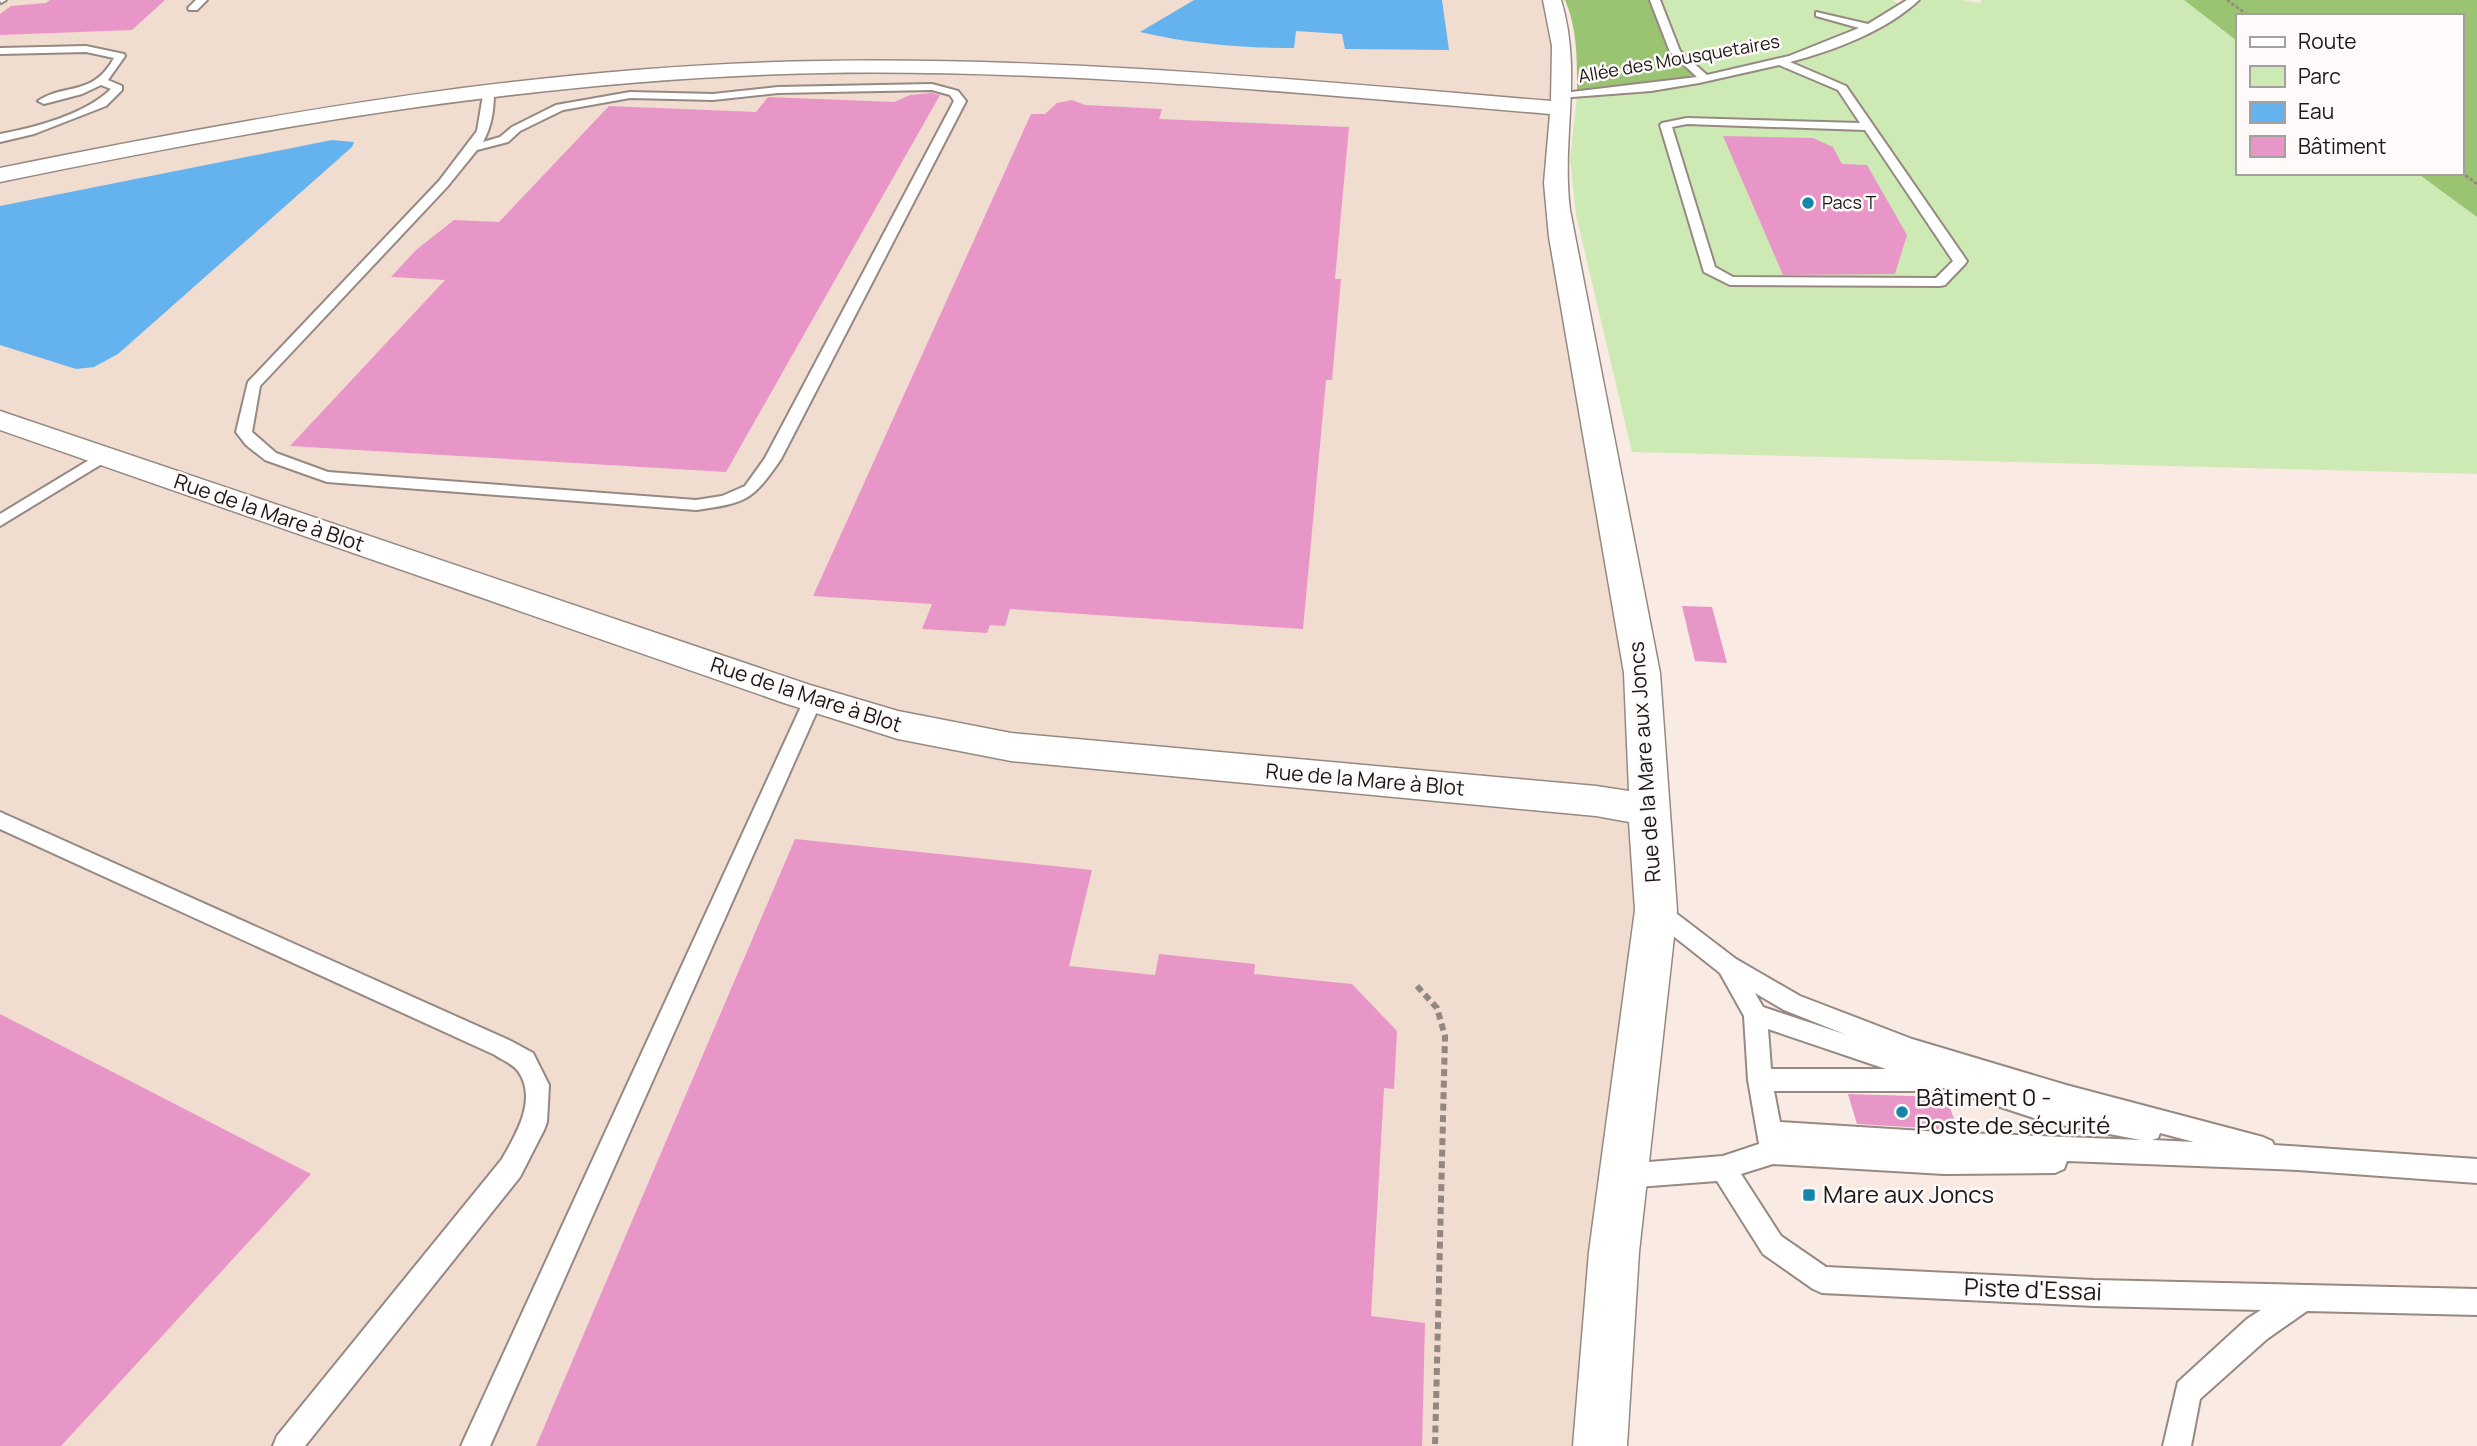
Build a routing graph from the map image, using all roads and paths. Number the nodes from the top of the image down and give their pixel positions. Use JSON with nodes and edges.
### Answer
{"nodes":[{"id":1,"x":202,"y":0,"type":"edge"},
{"id":2,"x":1552,"y":0,"type":"edge"},
{"id":3,"x":1655,"y":0,"type":"edge"},
{"id":4,"x":1914,"y":0,"type":"edge"},
{"id":5,"x":2227,"y":0,"type":"edge"},
{"id":6,"x":193,"y":8,"type":"dead end"},
{"id":7,"x":1820,"y":13,"type":"dead end"},
{"id":8,"x":2246,"y":14,"type":"edge"},
{"id":9,"x":1869,"y":28,"type":"junction"},
{"id":10,"x":0,"y":51,"type":"edge"},
{"id":11,"x":1780,"y":62,"type":"junction"},
{"id":12,"x":1703,"y":77,"type":"junction"},
{"id":13,"x":100,"y":81,"type":"junction"},
{"id":14,"x":488,"y":91,"type":"junction"},
{"id":15,"x":44,"y":101,"type":"dead end"},
{"id":16,"x":1562,"y":102,"type":"junction"},
{"id":17,"x":1867,"y":127,"type":"junction"},
{"id":18,"x":0,"y":138,"type":"edge"},
{"id":19,"x":471,"y":148,"type":"junction"},
{"id":20,"x":0,"y":175,"type":"edge"},
{"id":21,"x":0,"y":420,"type":"edge"},
{"id":22,"x":104,"y":456,"type":"junction"},
{"id":23,"x":0,"y":521,"type":"edge"},
{"id":24,"x":814,"y":700,"type":"junction"},
{"id":25,"x":1648,"y":810,"type":"junction"},
{"id":26,"x":0,"y":820,"type":"edge"},
{"id":27,"x":1656,"y":911,"type":"junction"},
{"id":28,"x":1728,"y":966,"type":"junction"},
{"id":29,"x":1417,"y":986,"type":"dead end"},
{"id":30,"x":1755,"y":1014,"type":"junction"},
{"id":31,"x":1760,"y":1080,"type":"junction"},
{"id":32,"x":1955,"y":1080,"type":"junction"},
{"id":33,"x":1771,"y":1143,"type":"junction"},
{"id":34,"x":2298,"y":1158,"type":"junction"},
{"id":35,"x":1723,"y":1168,"type":"junction"},
{"id":36,"x":2477,"y":1171,"type":"edge"},
{"id":37,"x":1624,"y":1176,"type":"junction"},
{"id":38,"x":2305,"y":1297,"type":"junction"},
{"id":39,"x":2477,"y":1302,"type":"edge"},
{"id":40,"x":287,"y":1446,"type":"edge"},
{"id":41,"x":475,"y":1446,"type":"edge"},
{"id":42,"x":1434,"y":1446,"type":"edge"},
{"id":43,"x":1600,"y":1446,"type":"edge"},
{"id":44,"x":2177,"y":1446,"type":"edge"}],
"edges":[{"from":1,"to":6,"type":"lane"},
{"from":2,"to":16,"type":"street","name":"Rue de la Mare aux Joncs"},
{"from":3,"to":12,"type":"lane"},
{"from":4,"to":9,"type":"lane","name":"Allée des Mousquetaires"},
{"from":5,"to":8,"type":"path"},
{"from":7,"to":9,"type":"lane"},
{"from":9,"to":11,"type":"lane","name":"Allée des Mousquetaires"},
{"from":10,"to":13,"type":"lane"},
{"from":11,"to":12,"type":"lane","name":"Allée des Mousquetaires"},
{"from":11,"to":17,"type":"lane"},
{"from":12,"to":16,"type":"lane","name":"Allée des Mousquetaires"},
{"from":13,"to":15,"type":"lane"},
{"from":13,"to":18,"type":"lane"},
{"from":14,"to":16,"type":"street"},
{"from":14,"to":19,"type":"lane"},
{"from":14,"to":20,"type":"street"},
{"from":16,"to":25,"type":"street","name":"Rue de la Mare aux Joncs"},
{"from":17,"to":17,"type":"lane"},
{"from":19,"to":19,"type":"lane"},
{"from":21,"to":22,"type":"street","name":"Rue de la Mare à Blot"},
{"from":22,"to":23,"type":"lane"},
{"from":22,"to":24,"type":"street","name":"Rue de la Mare à Blot"},
{"from":24,"to":25,"type":"street","name":"Rue de la Mare à Blot"},
{"from":24,"to":41,"type":"lane"},
{"from":25,"to":27,"type":"street","name":"Rue de la Mare aux Joncs"},
{"from":26,"to":40,"type":"lane"},
{"from":27,"to":28,"type":"lane"},
{"from":27,"to":37,"type":"street","name":"Rue de la Mare aux Joncs"},
{"from":28,"to":30,"type":"lane"},
{"from":28,"to":34,"type":"lane"},
{"from":29,"to":42,"type":"path"},
{"from":30,"to":31,"type":"lane"},
{"from":30,"to":32,"type":"lane"},
{"from":31,"to":32,"type":"lane"},
{"from":31,"to":33,"type":"lane"},
{"from":32,"to":34,"type":"lane"},
{"from":33,"to":34,"type":"lane"},
{"from":33,"to":35,"type":"lane"},
{"from":34,"to":36,"type":"lane"},
{"from":35,"to":37,"type":"lane"},
{"from":35,"to":38,"type":"lane","name":"Piste d'Essai"},
{"from":37,"to":43,"type":"street","name":"Rue de la Mare aux Joncs"},
{"from":38,"to":39,"type":"lane","name":"Piste d'Essai"},
{"from":38,"to":44,"type":"lane"}]}
